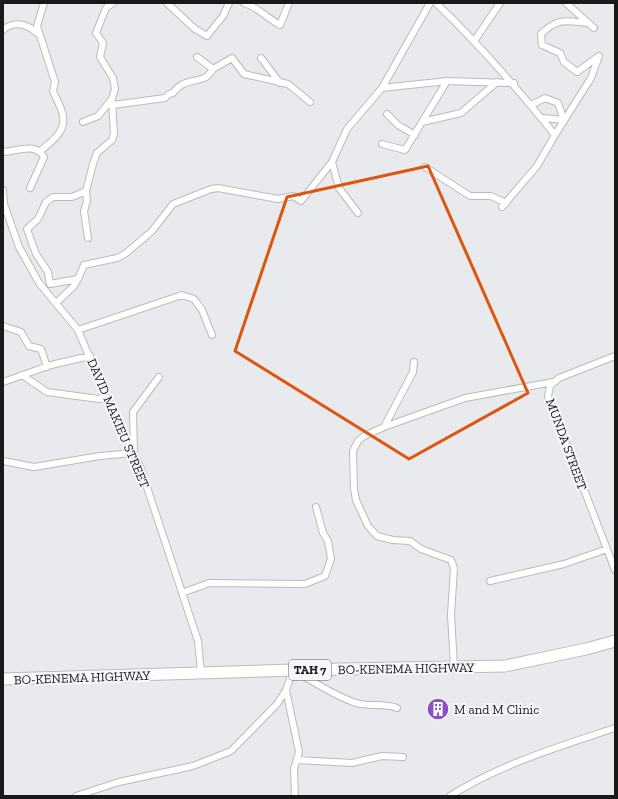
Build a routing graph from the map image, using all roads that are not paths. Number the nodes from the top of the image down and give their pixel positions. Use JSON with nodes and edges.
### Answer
{"nodes":[{"id":1,"x":44,"y":3,"type":"edge"},
{"id":2,"x":113,"y":3,"type":"edge"},
{"id":3,"x":167,"y":3,"type":"edge"},
{"id":4,"x":229,"y":3,"type":"edge"},
{"id":5,"x":244,"y":3,"type":"edge"},
{"id":6,"x":289,"y":3,"type":"edge"},
{"id":7,"x":430,"y":3,"type":"edge"},
{"id":8,"x":436,"y":3,"type":"edge"},
{"id":9,"x":500,"y":3,"type":"edge"},
{"id":10,"x":566,"y":3,"type":"edge"},
{"id":11,"x":588,"y":23,"type":"junction"},
{"id":12,"x":594,"y":28,"type":"dead end"},
{"id":13,"x":3,"y":30,"type":"edge"},
{"id":14,"x":40,"y":36,"type":"junction"},
{"id":15,"x":475,"y":40,"type":"junction"},
{"id":16,"x":197,"y":57,"type":"dead end"},
{"id":17,"x":261,"y":58,"type":"dead end"},
{"id":18,"x":213,"y":69,"type":"junction"},
{"id":19,"x":447,"y":82,"type":"junction"},
{"id":20,"x":497,"y":82,"type":"junction"},
{"id":21,"x":280,"y":83,"type":"junction"},
{"id":22,"x":514,"y":83,"type":"junction"},
{"id":23,"x":382,"y":88,"type":"junction"},
{"id":24,"x":112,"y":102,"type":"junction"},
{"id":25,"x":310,"y":102,"type":"dead end"},
{"id":26,"x":531,"y":105,"type":"junction"},
{"id":27,"x":387,"y":114,"type":"dead end"},
{"id":28,"x":542,"y":118,"type":"junction"},
{"id":29,"x":564,"y":120,"type":"junction"},
{"id":30,"x":83,"y":122,"type":"dead end"},
{"id":31,"x":422,"y":122,"type":"junction"},
{"id":32,"x":415,"y":135,"type":"junction"},
{"id":33,"x":555,"y":135,"type":"junction"},
{"id":34,"x":382,"y":144,"type":"dead end"},
{"id":35,"x":40,"y":151,"type":"junction"},
{"id":36,"x":3,"y":152,"type":"edge"},
{"id":37,"x":332,"y":162,"type":"junction"},
{"id":38,"x":425,"y":167,"type":"dead end"},
{"id":39,"x":30,"y":188,"type":"dead end"},
{"id":40,"x":3,"y":190,"type":"edge"},
{"id":41,"x":86,"y":191,"type":"junction"},
{"id":42,"x":4,"y":204,"type":"edge"},
{"id":43,"x":358,"y":213,"type":"dead end"},
{"id":44,"x":88,"y":238,"type":"dead end"},
{"id":45,"x":78,"y":279,"type":"junction"},
{"id":46,"x":56,"y":304,"type":"junction"},
{"id":47,"x":3,"y":326,"type":"edge"},
{"id":48,"x":78,"y":330,"type":"junction"},
{"id":49,"x":212,"y":335,"type":"dead end"},
{"id":50,"x":90,"y":356,"type":"junction"},
{"id":51,"x":615,"y":356,"type":"edge"},
{"id":52,"x":414,"y":362,"type":"dead end"},
{"id":53,"x":47,"y":366,"type":"junction"},
{"id":54,"x":22,"y":375,"type":"junction"},
{"id":55,"x":159,"y":377,"type":"dead end"},
{"id":56,"x":3,"y":382,"type":"edge"},
{"id":57,"x":553,"y":382,"type":"junction"},
{"id":58,"x":106,"y":397,"type":"junction"},
{"id":59,"x":384,"y":427,"type":"junction"},
{"id":60,"x":134,"y":453,"type":"junction"},
{"id":61,"x":3,"y":461,"type":"edge"},
{"id":62,"x":316,"y":507,"type":"dead end"},
{"id":63,"x":607,"y":548,"type":"junction"},
{"id":64,"x":615,"y":570,"type":"edge"},
{"id":65,"x":490,"y":581,"type":"dead end"},
{"id":66,"x":182,"y":593,"type":"junction"},
{"id":67,"x":615,"y":641,"type":"edge"},
{"id":68,"x":454,"y":667,"type":"junction"},
{"id":69,"x":292,"y":670,"type":"junction"},
{"id":70,"x":202,"y":672,"type":"junction"},
{"id":71,"x":3,"y":679,"type":"edge"},
{"id":72,"x":286,"y":690,"type":"junction"},
{"id":73,"x":397,"y":708,"type":"dead end"},
{"id":74,"x":615,"y":728,"type":"edge"},
{"id":75,"x":403,"y":757,"type":"dead end"},
{"id":76,"x":297,"y":760,"type":"junction"},
{"id":77,"x":76,"y":796,"type":"edge"},
{"id":78,"x":295,"y":796,"type":"edge"},
{"id":79,"x":450,"y":796,"type":"edge"}],
"edges":[{"from":1,"to":14,"type":"street"},
{"from":2,"to":24,"type":"street"},
{"from":3,"to":4,"type":"street"},
{"from":5,"to":6,"type":"street"},
{"from":7,"to":23,"type":"street"},
{"from":8,"to":15,"type":"street"},
{"from":9,"to":15,"type":"street"},
{"from":10,"to":11,"type":"street"},
{"from":11,"to":12,"type":"street"},
{"from":11,"to":29,"type":"street"},
{"from":13,"to":14,"type":"street"},
{"from":14,"to":35,"type":"street"},
{"from":15,"to":22,"type":"street"},
{"from":16,"to":18,"type":"street"},
{"from":17,"to":21,"type":"street"},
{"from":18,"to":21,"type":"street"},
{"from":18,"to":24,"type":"street"},
{"from":19,"to":20,"type":"street"},
{"from":19,"to":23,"type":"street"},
{"from":19,"to":31,"type":"street"},
{"from":20,"to":22,"type":"street"},
{"from":20,"to":31,"type":"street"},
{"from":21,"to":25,"type":"street"},
{"from":22,"to":26,"type":"street"},
{"from":23,"to":37,"type":"street"},
{"from":24,"to":30,"type":"street"},
{"from":24,"to":41,"type":"street"},
{"from":26,"to":28,"type":"street"},
{"from":26,"to":29,"type":"street"},
{"from":27,"to":32,"type":"street"},
{"from":28,"to":29,"type":"street"},
{"from":28,"to":33,"type":"street"},
{"from":29,"to":33,"type":"street"},
{"from":31,"to":32,"type":"street"},
{"from":32,"to":34,"type":"street"},
{"from":33,"to":38,"type":"street"},
{"from":35,"to":36,"type":"street"},
{"from":35,"to":39,"type":"street"},
{"from":37,"to":43,"type":"street"},
{"from":37,"to":45,"type":"street"},
{"from":40,"to":42,"type":"street","name":"DAVID MAKIEU STREET"},
{"from":41,"to":44,"type":"street"},
{"from":41,"to":45,"type":"street"},
{"from":42,"to":46,"type":"street","name":"DAVID MAKIEU STREET"},
{"from":45,"to":46,"type":"street"},
{"from":46,"to":48,"type":"street","name":"DAVID MAKIEU STREET"},
{"from":47,"to":53,"type":"street"},
{"from":48,"to":49,"type":"street"},
{"from":48,"to":50,"type":"street","name":"DAVID MAKIEU STREET"},
{"from":50,"to":53,"type":"street"},
{"from":50,"to":58,"type":"street","name":"DAVID MAKIEU STREET"},
{"from":51,"to":57,"type":"street","name":"MUNDA STREET"},
{"from":52,"to":59,"type":"street"},
{"from":53,"to":54,"type":"street"},
{"from":54,"to":56,"type":"street"},
{"from":54,"to":58,"type":"street"},
{"from":55,"to":60,"type":"street"},
{"from":57,"to":59,"type":"street"},
{"from":57,"to":63,"type":"street","name":"MUNDA STREET"},
{"from":58,"to":60,"type":"street","name":"DAVID MAKIEU STREET"},
{"from":59,"to":68,"type":"street"},
{"from":60,"to":61,"type":"street"},
{"from":60,"to":66,"type":"street","name":"DAVID MAKIEU STREET"},
{"from":62,"to":66,"type":"street"},
{"from":63,"to":64,"type":"street","name":"MUNDA STREET"},
{"from":63,"to":65,"type":"street"},
{"from":66,"to":70,"type":"street","name":"DAVID MAKIEU STREET"},
{"from":67,"to":68,"type":"highway","name":"BO-KENEMA HIGHWAY","number":"TAH 7"},
{"from":68,"to":69,"type":"highway","name":"BO-KENEMA HIGHWAY","number":"TAH 7"},
{"from":69,"to":70,"type":"highway","name":"BO-KENEMA HIGHWAY","number":"TAH 7"},
{"from":69,"to":72,"type":"street"},
{"from":69,"to":73,"type":"street"},
{"from":70,"to":71,"type":"highway","name":"BO-KENEMA HIGHWAY","number":"TAH 7"},
{"from":72,"to":76,"type":"street"},
{"from":72,"to":77,"type":"street"},
{"from":74,"to":79,"type":"street"},
{"from":75,"to":76,"type":"street"},
{"from":76,"to":78,"type":"street"}]}
